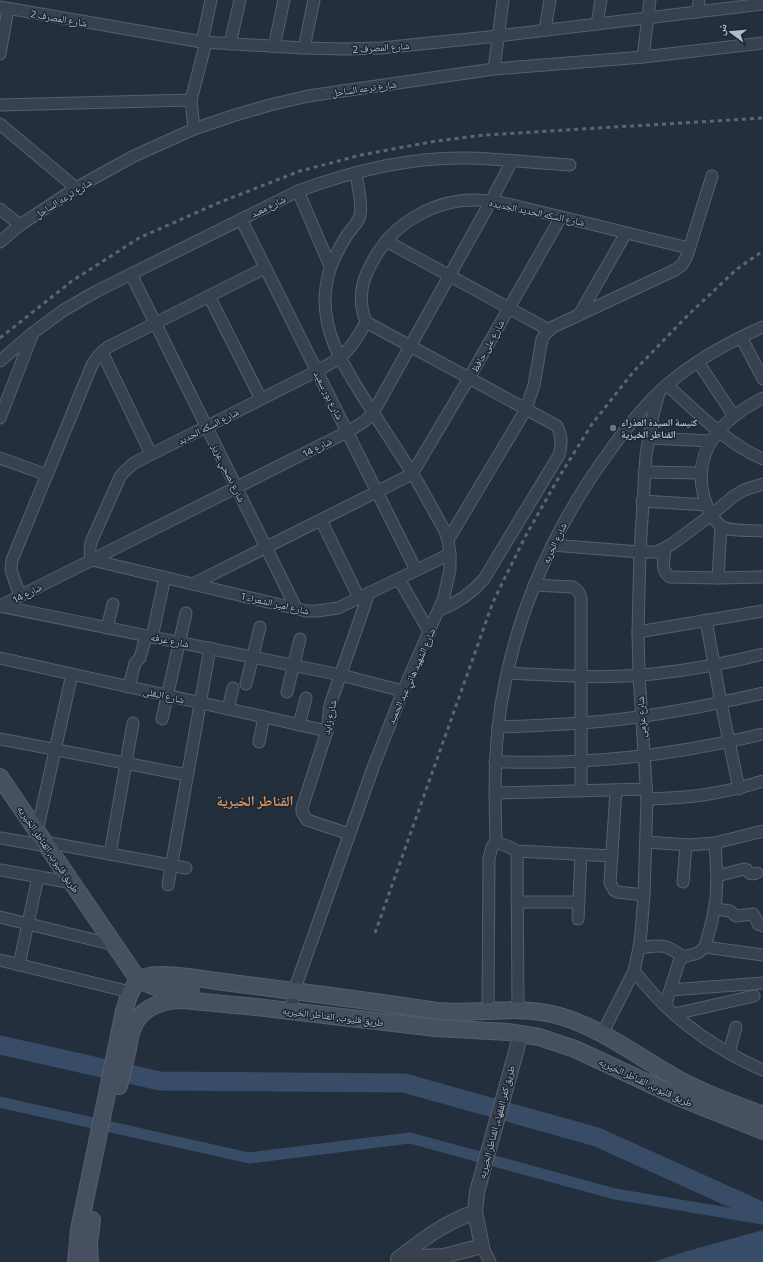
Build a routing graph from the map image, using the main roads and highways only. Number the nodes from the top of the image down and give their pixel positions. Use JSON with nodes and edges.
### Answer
{"nodes":[{"id":1,"x":0,"y":777,"type":"edge"},
{"id":2,"x":135,"y":986,"type":"junction"},
{"id":3,"x":256,"y":1007,"type":"junction"},
{"id":4,"x":763,"y":1115,"type":"edge"},
{"id":5,"x":763,"y":1131,"type":"edge"},
{"id":6,"x":98,"y":1158,"type":"junction"},
{"id":7,"x":76,"y":1262,"type":"edge"},
{"id":8,"x":90,"y":1262,"type":"edge"}],
"edges":[{"from":1,"to":2,"type":"main road","name":"طريق قليوب, القناطر الخيريه"},
{"from":2,"to":3,"type":"main road"},
{"from":2,"to":4,"type":"main road","name":"طريق قليوب, القناطر الخيريه"},
{"from":2,"to":6,"type":"main road","name":"طريق قليوب, القناطر الخيريه"},
{"from":3,"to":5,"type":"main road","name":"طريق قليوب, القناطر الخيريه"},
{"from":3,"to":6,"type":"main road","name":"طريق قليوب, القناطر الخيريه"},
{"from":6,"to":7,"type":"main road","name":"طريق قليوب, القناطر الخيريه"},
{"from":6,"to":8,"type":"main road","name":"طريق قليوب, القناطر الخيريه"}]}
